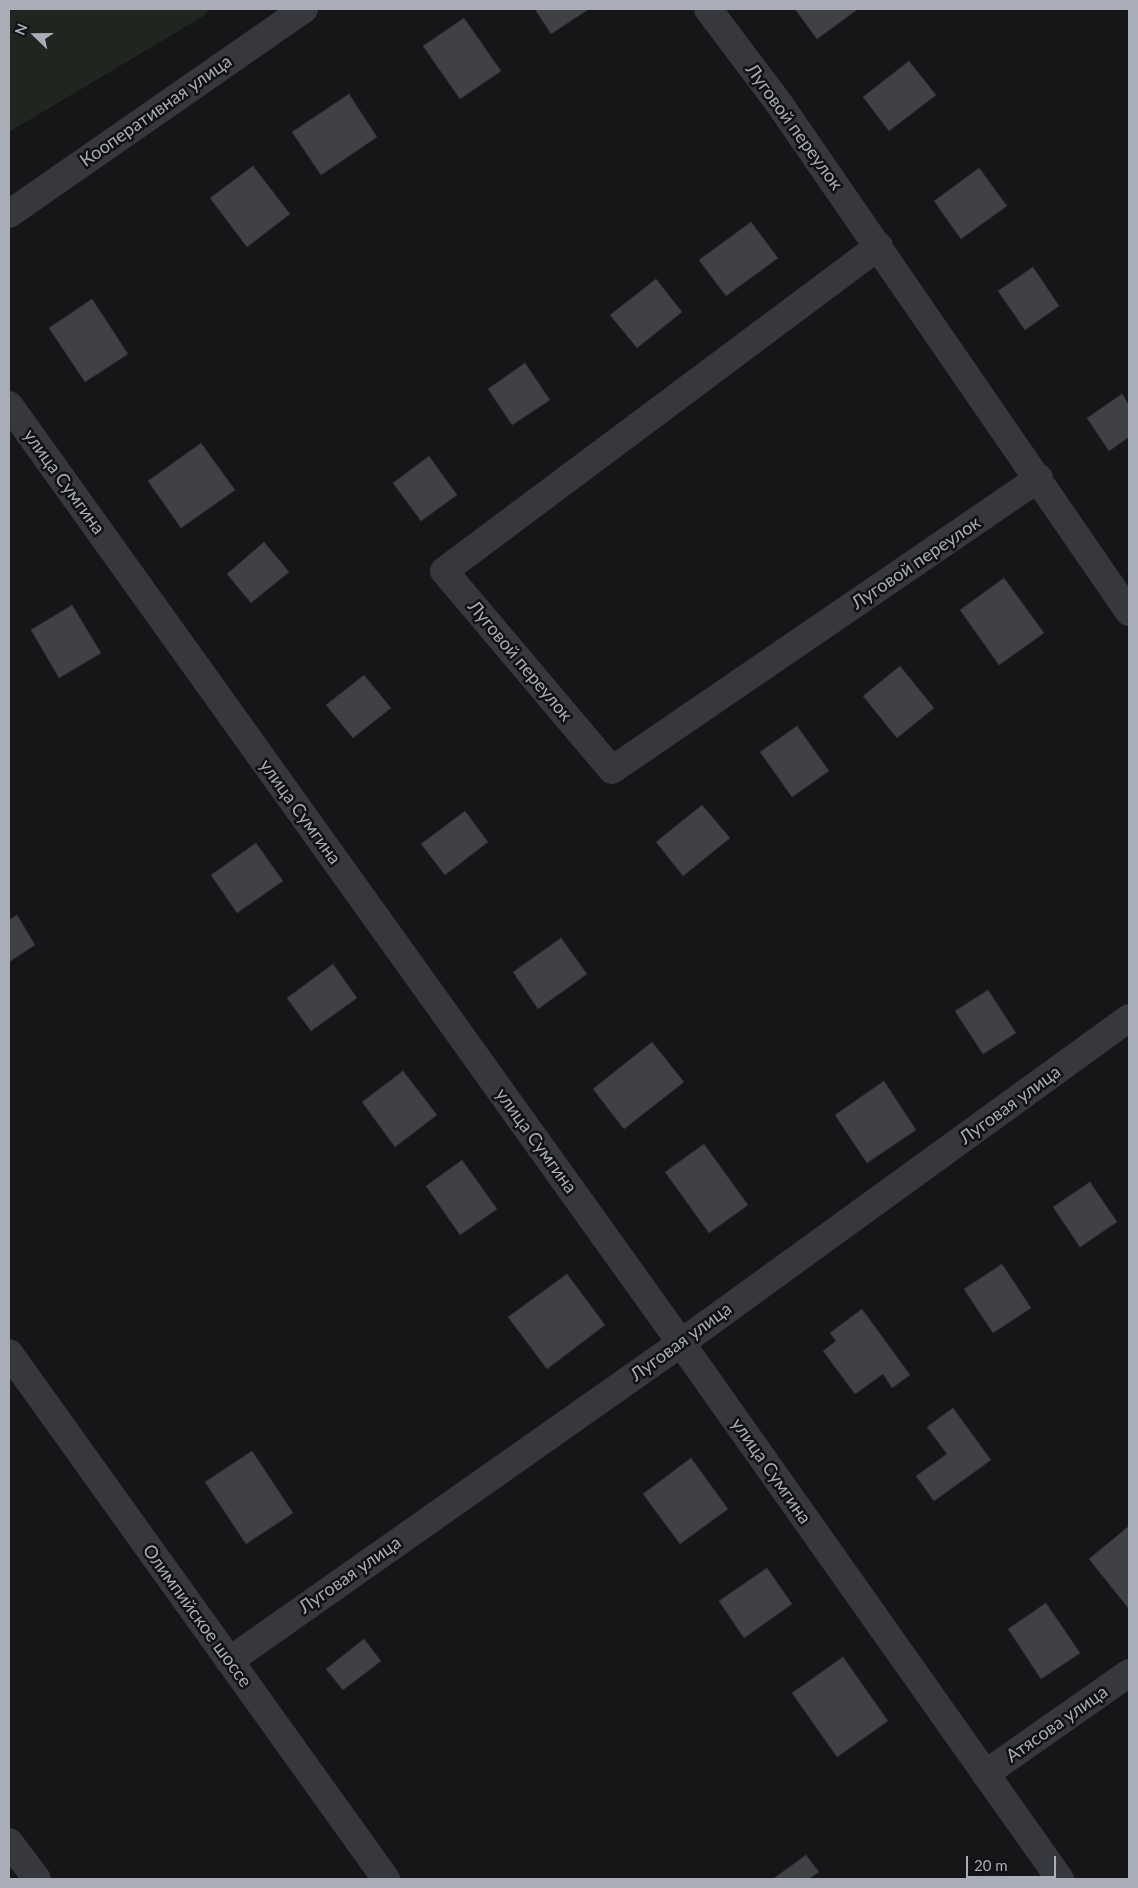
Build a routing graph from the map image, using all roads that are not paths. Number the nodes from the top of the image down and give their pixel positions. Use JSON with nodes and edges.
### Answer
{"nodes":[{"id":1,"x":304,"y":9,"type":"edge"},
{"id":2,"x":708,"y":9,"type":"edge"},
{"id":3,"x":9,"y":214,"type":"edge"},
{"id":4,"x":879,"y":246,"type":"junction"},
{"id":5,"x":9,"y":405,"type":"edge"},
{"id":6,"x":1039,"y":478,"type":"junction"},
{"id":7,"x":1129,"y":612,"type":"edge"},
{"id":8,"x":1129,"y":1018,"type":"edge"},
{"id":9,"x":681,"y":1343,"type":"junction"},
{"id":10,"x":9,"y":1353,"type":"edge"},
{"id":11,"x":230,"y":1660,"type":"junction"},
{"id":12,"x":1129,"y":1673,"type":"edge"},
{"id":13,"x":985,"y":1774,"type":"junction"},
{"id":14,"x":9,"y":1842,"type":"edge"},
{"id":15,"x":37,"y":1879,"type":"edge"},
{"id":16,"x":386,"y":1879,"type":"edge"},
{"id":17,"x":1060,"y":1879,"type":"edge"}],
"edges":[{"from":1,"to":3,"type":"street","name":"Кооперативная улица"},
{"from":2,"to":4,"type":"street","name":"Луговой переулок"},
{"from":4,"to":6,"type":"street","name":"Луговой переулок"},
{"from":4,"to":6,"type":"street","name":"Луговой переулок"},
{"from":5,"to":9,"type":"street","name":"улица Сумгина"},
{"from":6,"to":7,"type":"street","name":"Луговой переулок"},
{"from":8,"to":9,"type":"street","name":"Луговая улица"},
{"from":9,"to":11,"type":"street","name":"Луговая улица"},
{"from":9,"to":13,"type":"street","name":"улица Сумгина"},
{"from":10,"to":11,"type":"street","name":"Олимпийское шоссе"},
{"from":11,"to":16,"type":"street","name":"Олимпийское шоссе"},
{"from":12,"to":13,"type":"street","name":"Атясова улица"},
{"from":13,"to":17,"type":"street","name":"улица Сумгина"},
{"from":14,"to":15,"type":"street"}]}
